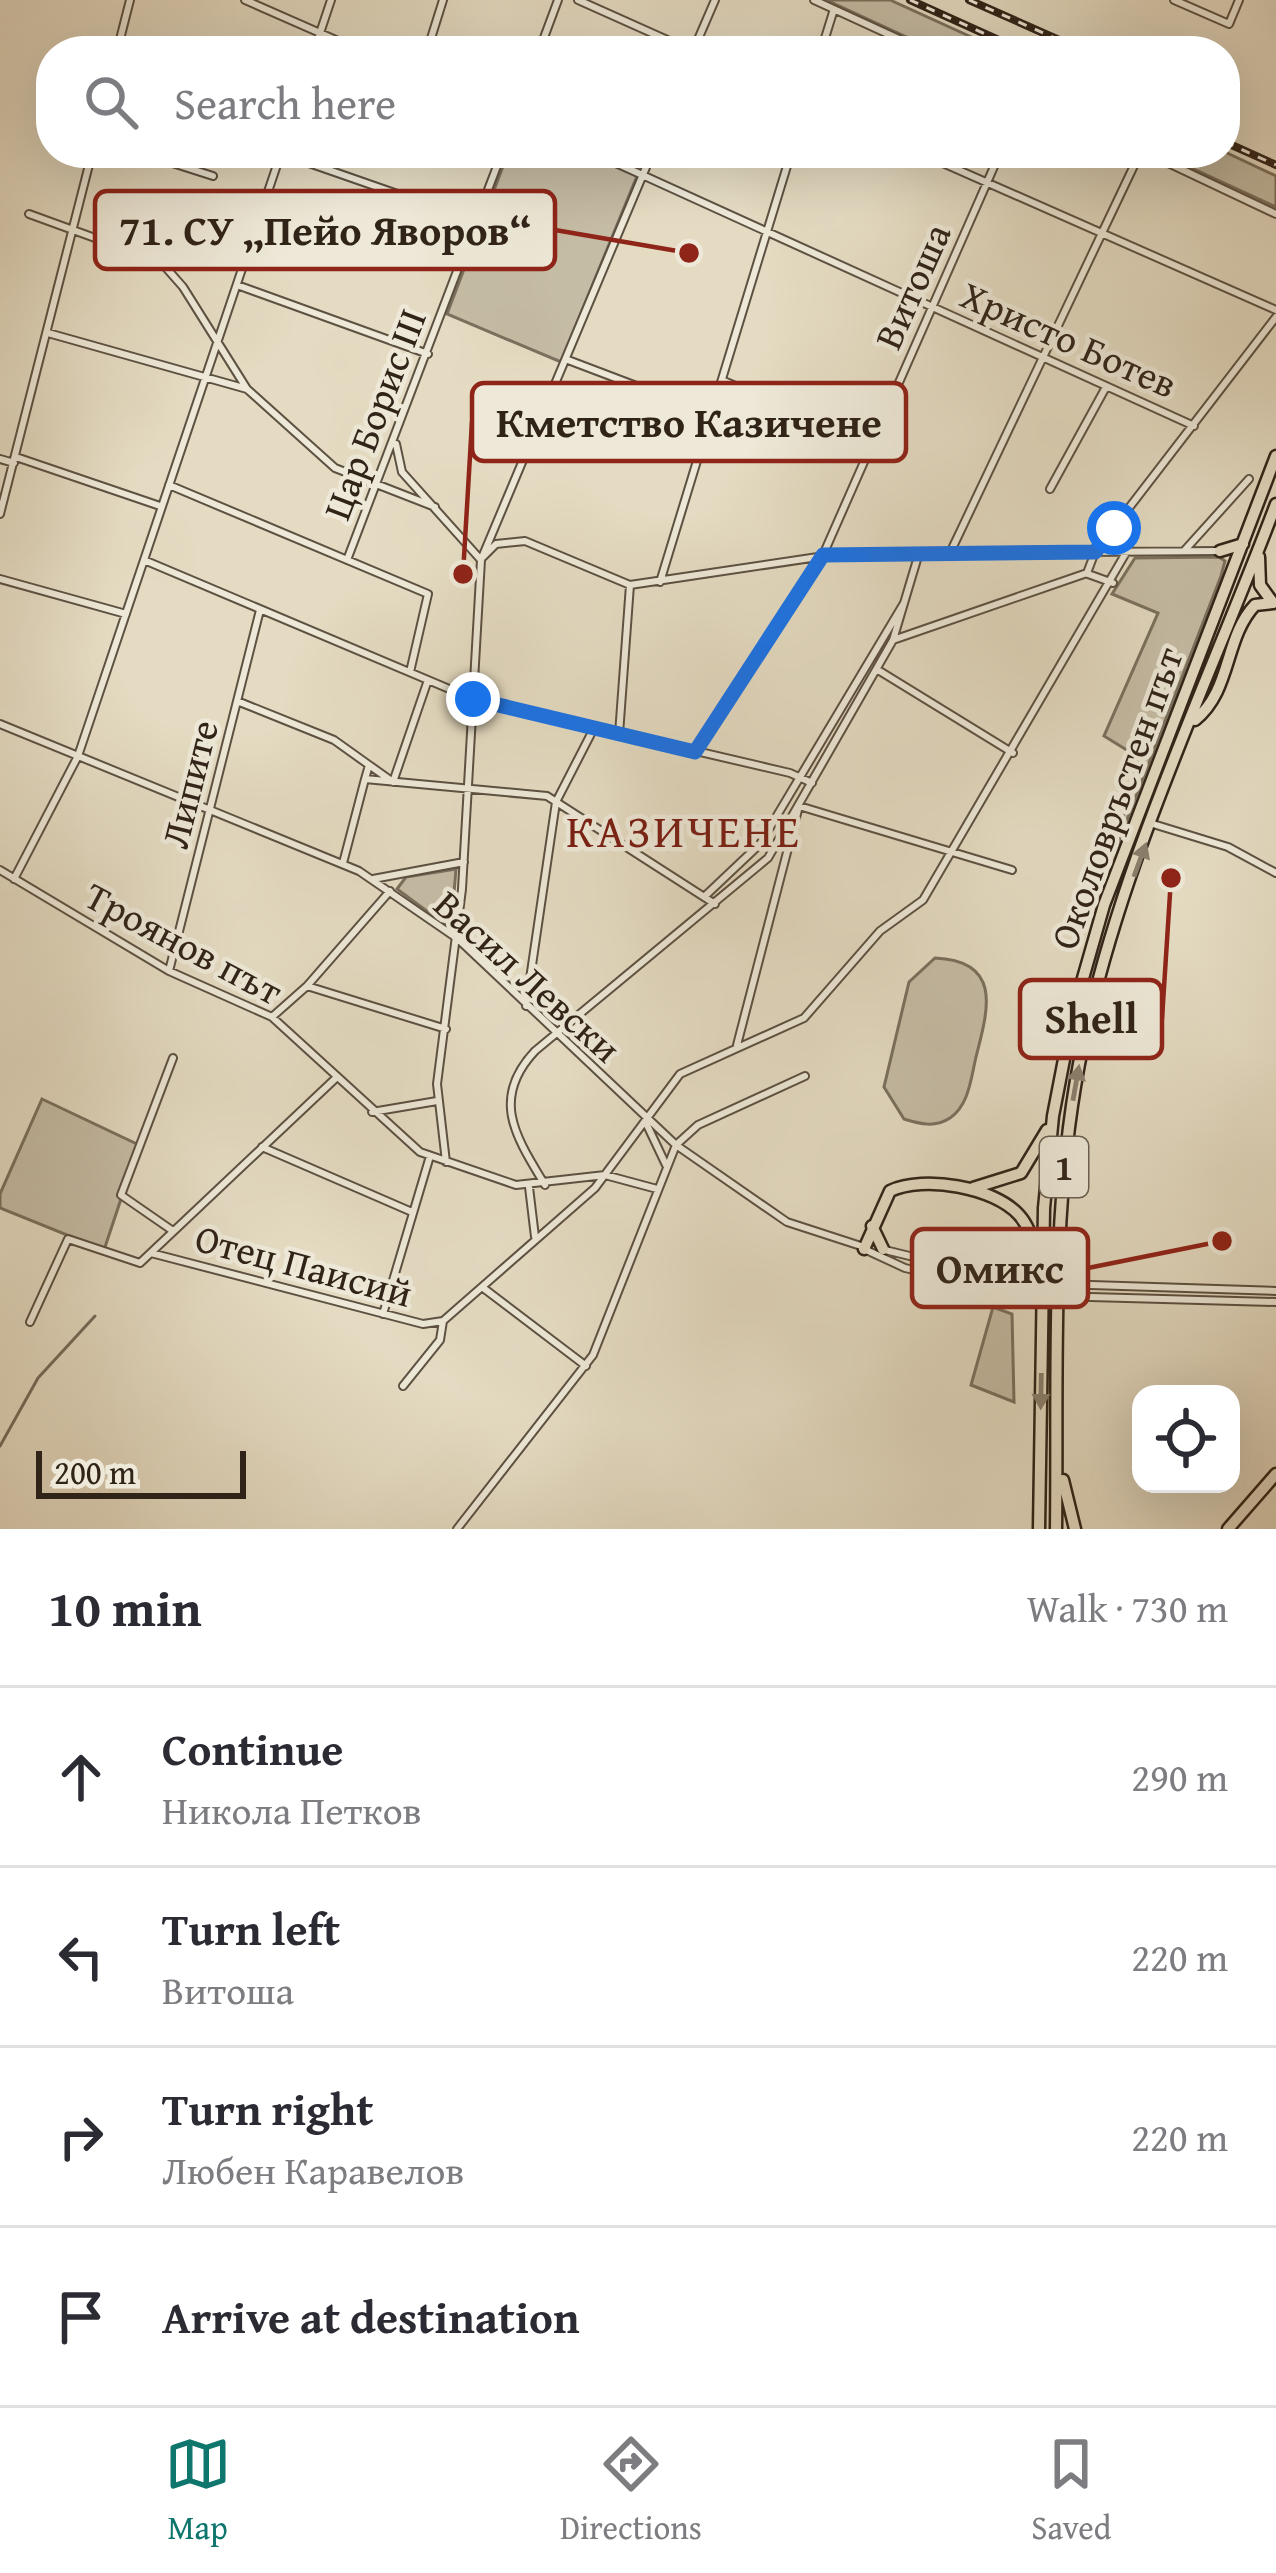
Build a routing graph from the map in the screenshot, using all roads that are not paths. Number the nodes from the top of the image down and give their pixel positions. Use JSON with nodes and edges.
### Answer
{"nodes":[{"id":1,"x":130,"y":0,"type":"edge"},
{"id":2,"x":245,"y":0,"type":"edge"},
{"id":3,"x":331,"y":0,"type":"edge"},
{"id":4,"x":443,"y":0,"type":"edge"},
{"id":5,"x":557,"y":0,"type":"edge"},
{"id":6,"x":578,"y":0,"type":"edge"},
{"id":7,"x":715,"y":0,"type":"edge"},
{"id":8,"x":814,"y":0,"type":"edge"},
{"id":9,"x":1174,"y":0,"type":"edge"},
{"id":10,"x":1239,"y":0,"type":"edge"},
{"id":11,"x":834,"y":9,"type":"junction"},
{"id":12,"x":320,"y":33,"type":"junction"},
{"id":13,"x":121,"y":36,"type":"edge"},
{"id":14,"x":319,"y":36,"type":"edge"},
{"id":15,"x":327,"y":36,"type":"edge"},
{"id":16,"x":432,"y":36,"type":"edge"},
{"id":17,"x":544,"y":36,"type":"edge"},
{"id":18,"x":659,"y":36,"type":"edge"},
{"id":19,"x":699,"y":36,"type":"edge"},
{"id":20,"x":826,"y":36,"type":"edge"},
{"id":21,"x":892,"y":36,"type":"edge"},
{"id":22,"x":88,"y":168,"type":"edge"},
{"id":23,"x":188,"y":168,"type":"edge"},
{"id":24,"x":276,"y":168,"type":"edge"},
{"id":25,"x":324,"y":168,"type":"edge"},
{"id":26,"x":496,"y":168,"type":"edge"},
{"id":27,"x":627,"y":168,"type":"edge"},
{"id":28,"x":646,"y":168,"type":"edge"},
{"id":29,"x":786,"y":168,"type":"edge"},
{"id":30,"x":953,"y":168,"type":"edge"},
{"id":31,"x":993,"y":168,"type":"edge"},
{"id":32,"x":1136,"y":168,"type":"edge"},
{"id":33,"x":1177,"y":168,"type":"edge"},
{"id":34,"x":643,"y":175,"type":"junction"},
{"id":35,"x":213,"y":176,"type":"dead end"},
{"id":36,"x":986,"y":183,"type":"junction"},
{"id":37,"x":1275,"y":212,"type":"edge"},
{"id":38,"x":261,"y":213,"type":"junction"},
{"id":39,"x":28,"y":214,"type":"dead end"},
{"id":40,"x":476,"y":221,"type":"junction"},
{"id":41,"x":74,"y":229,"type":"junction"},
{"id":42,"x":767,"y":233,"type":"junction"},
{"id":43,"x":1103,"y":234,"type":"junction"},
{"id":44,"x":381,"y":262,"type":"dead end"},
{"id":45,"x":237,"y":285,"type":"junction"},
{"id":46,"x":932,"y":307,"type":"junction"},
{"id":47,"x":1276,"y":314,"type":"edge"},
{"id":48,"x":48,"y":333,"type":"junction"},
{"id":49,"x":218,"y":340,"type":"junction"},
{"id":50,"x":428,"y":354,"type":"junction"},
{"id":51,"x":1044,"y":357,"type":"junction"},
{"id":52,"x":568,"y":361,"type":"junction"},
{"id":53,"x":205,"y":378,"type":"junction"},
{"id":54,"x":724,"y":381,"type":"junction"},
{"id":55,"x":1106,"y":386,"type":"junction"},
{"id":56,"x":247,"y":389,"type":"junction"},
{"id":57,"x":713,"y":415,"type":"junction"},
{"id":58,"x":1194,"y":426,"type":"junction"},
{"id":59,"x":396,"y":439,"type":"junction"},
{"id":60,"x":872,"y":444,"type":"junction"},
{"id":61,"x":1276,"y":456,"type":"edge"},
{"id":62,"x":0,"y":459,"type":"edge"},
{"id":63,"x":15,"y":460,"type":"junction"},
{"id":64,"x":1249,"y":479,"type":"dead end"},
{"id":65,"x":169,"y":485,"type":"junction"},
{"id":66,"x":376,"y":485,"type":"junction"},
{"id":67,"x":1050,"y":489,"type":"dead end"},
{"id":68,"x":1276,"y":504,"type":"edge"},
{"id":69,"x":162,"y":506,"type":"junction"},
{"id":70,"x":435,"y":507,"type":"junction"},
{"id":71,"x":0,"y":514,"type":"edge"},
{"id":72,"x":1243,"y":544,"type":"junction"},
{"id":73,"x":1259,"y":549,"type":"junction"},
{"id":74,"x":1127,"y":551,"type":"junction"},
{"id":75,"x":1184,"y":551,"type":"junction"},
{"id":76,"x":1220,"y":551,"type":"junction"},
{"id":77,"x":1095,"y":552,"type":"junction"},
{"id":78,"x":950,"y":553,"type":"junction"},
{"id":79,"x":919,"y":554,"type":"junction"},
{"id":80,"x":823,"y":555,"type":"junction"},
{"id":81,"x":144,"y":560,"type":"junction"},
{"id":82,"x":347,"y":560,"type":"junction"},
{"id":83,"x":481,"y":560,"type":"junction"},
{"id":84,"x":1234,"y":569,"type":"junction"},
{"id":85,"x":1087,"y":573,"type":"junction"},
{"id":86,"x":0,"y":579,"type":"edge"},
{"id":87,"x":660,"y":582,"type":"junction"},
{"id":88,"x":1112,"y":583,"type":"junction"},
{"id":89,"x":630,"y":586,"type":"junction"},
{"id":90,"x":909,"y":594,"type":"junction"},
{"id":91,"x":1274,"y":604,"type":"edge"},
{"id":92,"x":260,"y":610,"type":"junction"},
{"id":93,"x":126,"y":614,"type":"junction"},
{"id":94,"x":893,"y":640,"type":"junction"},
{"id":95,"x":877,"y":669,"type":"junction"},
{"id":96,"x":410,"y":672,"type":"junction"},
{"id":97,"x":428,"y":680,"type":"junction"},
{"id":98,"x":473,"y":699,"type":"junction"},
{"id":99,"x":237,"y":701,"type":"junction"},
{"id":100,"x":1192,"y":722,"type":"junction"},
{"id":101,"x":0,"y":724,"type":"edge"},
{"id":102,"x":594,"y":728,"type":"junction"},
{"id":103,"x":619,"y":734,"type":"junction"},
{"id":104,"x":695,"y":752,"type":"junction"},
{"id":105,"x":1013,"y":753,"type":"junction"},
{"id":106,"x":78,"y":755,"type":"junction"},
{"id":107,"x":369,"y":764,"type":"junction"},
{"id":108,"x":800,"y":777,"type":"junction"},
{"id":109,"x":365,"y":779,"type":"junction"},
{"id":110,"x":393,"y":782,"type":"junction"},
{"id":111,"x":812,"y":784,"type":"junction"},
{"id":112,"x":467,"y":790,"type":"junction"},
{"id":113,"x":556,"y":802,"type":"junction"},
{"id":114,"x":800,"y":806,"type":"junction"},
{"id":115,"x":211,"y":810,"type":"junction"},
{"id":116,"x":1153,"y":824,"type":"junction"},
{"id":117,"x":953,"y":853,"type":"junction"},
{"id":118,"x":464,"y":862,"type":"junction"},
{"id":119,"x":343,"y":863,"type":"junction"},
{"id":120,"x":0,"y":870,"type":"edge"},
{"id":121,"x":1012,"y":870,"type":"dead end"},
{"id":122,"x":1276,"y":873,"type":"edge"},
{"id":123,"x":14,"y":879,"type":"junction"},
{"id":124,"x":373,"y":879,"type":"junction"},
{"id":125,"x":390,"y":891,"type":"junction"},
{"id":126,"x":704,"y":897,"type":"junction"},
{"id":127,"x":715,"y":904,"type":"junction"},
{"id":128,"x":458,"y":939,"type":"junction"},
{"id":129,"x":170,"y":971,"type":"junction"},
{"id":130,"x":308,"y":986,"type":"junction"},
{"id":131,"x":526,"y":1006,"type":"junction"},
{"id":132,"x":272,"y":1017,"type":"junction"},
{"id":133,"x":446,"y":1029,"type":"junction"},
{"id":134,"x":555,"y":1035,"type":"junction"},
{"id":135,"x":736,"y":1048,"type":"junction"},
{"id":136,"x":173,"y":1058,"type":"dead end"},
{"id":137,"x":806,"y":1076,"type":"dead end"},
{"id":138,"x":337,"y":1077,"type":"junction"},
{"id":139,"x":437,"y":1101,"type":"junction"},
{"id":140,"x":372,"y":1112,"type":"junction"},
{"id":141,"x":1053,"y":1116,"type":"junction"},
{"id":142,"x":644,"y":1120,"type":"junction"},
{"id":143,"x":676,"y":1145,"type":"junction"},
{"id":144,"x":262,"y":1148,"type":"junction"},
{"id":145,"x":430,"y":1156,"type":"junction"},
{"id":146,"x":446,"y":1162,"type":"junction"},
{"id":147,"x":666,"y":1165,"type":"junction"},
{"id":148,"x":605,"y":1175,"type":"junction"},
{"id":149,"x":545,"y":1185,"type":"junction"},
{"id":150,"x":529,"y":1186,"type":"junction"},
{"id":151,"x":657,"y":1189,"type":"junction"},
{"id":152,"x":964,"y":1189,"type":"junction"},
{"id":153,"x":412,"y":1212,"type":"junction"},
{"id":154,"x":872,"y":1226,"type":"junction"},
{"id":155,"x":173,"y":1232,"type":"junction"},
{"id":156,"x":536,"y":1237,"type":"junction"},
{"id":157,"x":864,"y":1249,"type":"junction"},
{"id":158,"x":883,"y":1249,"type":"junction"},
{"id":159,"x":151,"y":1253,"type":"junction"},
{"id":160,"x":1042,"y":1274,"type":"junction"},
{"id":161,"x":482,"y":1287,"type":"junction"},
{"id":162,"x":1276,"y":1291,"type":"edge"},
{"id":163,"x":1276,"y":1302,"type":"edge"},
{"id":164,"x":383,"y":1314,"type":"junction"},
{"id":165,"x":442,"y":1321,"type":"junction"},
{"id":166,"x":30,"y":1322,"type":"dead end"},
{"id":167,"x":586,"y":1366,"type":"junction"},
{"id":168,"x":403,"y":1386,"type":"dead end"},
{"id":169,"x":1059,"y":1448,"type":"junction"},
{"id":170,"x":1276,"y":1474,"type":"edge"},
{"id":171,"x":457,"y":1529,"type":"edge"},
{"id":172,"x":1039,"y":1529,"type":"edge"},
{"id":173,"x":1056,"y":1529,"type":"edge"},
{"id":174,"x":1075,"y":1529,"type":"edge"},
{"id":175,"x":1228,"y":1529,"type":"edge"}],
"edges":[{"from":1,"to":13,"type":"street"},
{"from":2,"to":12,"type":"street"},
{"from":3,"to":12,"type":"street"},
{"from":4,"to":16,"type":"street"},
{"from":5,"to":17,"type":"street"},
{"from":6,"to":18,"type":"street"},
{"from":7,"to":19,"type":"street"},
{"from":8,"to":11,"type":"street"},
{"from":9,"to":10,"type":"street"},
{"from":11,"to":20,"type":"street"},
{"from":11,"to":21,"type":"street"},
{"from":12,"to":14,"type":"street"},
{"from":12,"to":15,"type":"street"},
{"from":22,"to":41,"type":"street"},
{"from":23,"to":35,"type":"street"},
{"from":24,"to":38,"type":"street"},
{"from":25,"to":40,"type":"street"},
{"from":26,"to":40,"type":"street","name":"Цар Борис III"},
{"from":27,"to":34,"type":"street","name":"Христо Ботев"},
{"from":28,"to":34,"type":"street"},
{"from":29,"to":42,"type":"street"},
{"from":30,"to":36,"type":"street"},
{"from":31,"to":36,"type":"street","name":"Витоша"},
{"from":32,"to":43,"type":"street"},
{"from":33,"to":37,"type":"street"},
{"from":34,"to":42,"type":"street","name":"Христо Ботев"},
{"from":34,"to":52,"type":"street"},
{"from":36,"to":43,"type":"street"},
{"from":36,"to":46,"type":"street","name":"Витоша"},
{"from":38,"to":44,"type":"street"},
{"from":38,"to":45,"type":"street"},
{"from":39,"to":41,"type":"street"},
{"from":40,"to":50,"type":"street","name":"Цар Борис III"},
{"from":41,"to":48,"type":"street"},
{"from":41,"to":49,"type":"street"},
{"from":42,"to":46,"type":"street","name":"Христо Ботев"},
{"from":42,"to":54,"type":"street"},
{"from":43,"to":47,"type":"street"},
{"from":43,"to":51,"type":"street"},
{"from":45,"to":49,"type":"street"},
{"from":45,"to":50,"type":"street"},
{"from":46,"to":51,"type":"street","name":"Христо Ботев"},
{"from":46,"to":60,"type":"street","name":"Витоша"},
{"from":47,"to":58,"type":"street"},
{"from":48,"to":53,"type":"street"},
{"from":48,"to":63,"type":"street"},
{"from":49,"to":53,"type":"street"},
{"from":49,"to":56,"type":"street"},
{"from":50,"to":59,"type":"street","name":"Цар Борис III"},
{"from":51,"to":55,"type":"street","name":"Христо Ботев"},
{"from":51,"to":78,"type":"street"},
{"from":52,"to":57,"type":"street"},
{"from":52,"to":83,"type":"street"},
{"from":53,"to":56,"type":"street"},
{"from":53,"to":65,"type":"street"},
{"from":54,"to":57,"type":"street"},
{"from":54,"to":60,"type":"street"},
{"from":55,"to":58,"type":"street","name":"Христо Ботев"},
{"from":55,"to":67,"type":"street"},
{"from":56,"to":66,"type":"street"},
{"from":57,"to":87,"type":"street"},
{"from":58,"to":77,"type":"street"},
{"from":59,"to":66,"type":"street","name":"Цар Борис III"},
{"from":59,"to":70,"type":"street"},
{"from":60,"to":80,"type":"street","name":"Витоша"},
{"from":61,"to":72,"type":"highway","name":"Околовръстен път","number":"1"},
{"from":62,"to":63,"type":"street"},
{"from":63,"to":69,"type":"street"},
{"from":63,"to":71,"type":"street"},
{"from":64,"to":75,"type":"street"},
{"from":65,"to":69,"type":"street"},
{"from":65,"to":82,"type":"street"},
{"from":66,"to":70,"type":"street"},
{"from":66,"to":82,"type":"street","name":"Цар Борис III"},
{"from":68,"to":73,"type":"highway","name":"Околовръстен път","number":"1"},
{"from":69,"to":81,"type":"street"},
{"from":70,"to":83,"type":"street"},
{"from":72,"to":76,"type":"highway"},
{"from":72,"to":84,"type":"highway","name":"Околовръстен път","number":"1"},
{"from":73,"to":91,"type":"highway"},
{"from":73,"to":100,"type":"highway","name":"Околовръстен път","number":"1"},
{"from":74,"to":75,"type":"street"},
{"from":74,"to":77,"type":"street"},
{"from":74,"to":88,"type":"street"},
{"from":75,"to":76,"type":"street"},
{"from":76,"to":84,"type":"highway"},
{"from":77,"to":78,"type":"street"},
{"from":77,"to":85,"type":"street"},
{"from":78,"to":79,"type":"street"},
{"from":79,"to":80,"type":"street"},
{"from":79,"to":90,"type":"street"},
{"from":80,"to":87,"type":"street"},
{"from":80,"to":104,"type":"street","name":"Витоша"},
{"from":81,"to":92,"type":"street"},
{"from":81,"to":93,"type":"street"},
{"from":82,"to":96,"type":"street"},
{"from":83,"to":89,"type":"street"},
{"from":83,"to":98,"type":"street"},
{"from":84,"to":141,"type":"highway","name":"Околовръстен път","number":"1"},
{"from":85,"to":88,"type":"street"},
{"from":85,"to":94,"type":"street"},
{"from":86,"to":93,"type":"street"},
{"from":87,"to":89,"type":"street"},
{"from":88,"to":105,"type":"street"},
{"from":89,"to":103,"type":"street"},
{"from":90,"to":94,"type":"street"},
{"from":90,"to":108,"type":"street"},
{"from":91,"to":100,"type":"highway"},
{"from":92,"to":96,"type":"street"},
{"from":92,"to":99,"type":"street","name":"Липите"},
{"from":93,"to":106,"type":"street"},
{"from":94,"to":95,"type":"street"},
{"from":95,"to":105,"type":"street"},
{"from":95,"to":111,"type":"street"},
{"from":96,"to":97,"type":"street"},
{"from":97,"to":98,"type":"street"},
{"from":97,"to":110,"type":"street"},
{"from":98,"to":102,"type":"street"},
{"from":98,"to":112,"type":"street"},
{"from":99,"to":107,"type":"street"},
{"from":99,"to":115,"type":"street","name":"Липите"},
{"from":100,"to":116,"type":"highway","name":"Околовръстен път","number":"1"},
{"from":101,"to":106,"type":"street","name":"Васил Левски"},
{"from":102,"to":103,"type":"street"},
{"from":102,"to":113,"type":"street"},
{"from":103,"to":104,"type":"street"},
{"from":104,"to":108,"type":"street"},
{"from":105,"to":117,"type":"street"},
{"from":106,"to":115,"type":"street","name":"Васил Левски"},
{"from":106,"to":123,"type":"street"},
{"from":107,"to":109,"type":"street"},
{"from":107,"to":110,"type":"street"},
{"from":108,"to":111,"type":"street"},
{"from":108,"to":126,"type":"street"},
{"from":109,"to":110,"type":"street"},
{"from":109,"to":119,"type":"street"},
{"from":110,"to":112,"type":"street"},
{"from":111,"to":114,"type":"street"},
{"from":112,"to":113,"type":"street"},
{"from":112,"to":118,"type":"street"},
{"from":113,"to":126,"type":"street"},
{"from":113,"to":131,"type":"street"},
{"from":114,"to":117,"type":"street"},
{"from":114,"to":127,"type":"street"},
{"from":114,"to":135,"type":"street"},
{"from":115,"to":119,"type":"street","name":"Васил Левски"},
{"from":115,"to":129,"type":"street","name":"Липите"},
{"from":116,"to":122,"type":"street"},
{"from":169,"to":116,"type":"highway","name":"Околовръстен път","number":"1","one_way":true},
{"from":117,"to":121,"type":"street"},
{"from":117,"to":135,"type":"street"},
{"from":118,"to":124,"type":"street"},
{"from":118,"to":128,"type":"street"},
{"from":119,"to":124,"type":"street","name":"Васил Левски"},
{"from":120,"to":123,"type":"street","name":"Троянов път"},
{"from":123,"to":129,"type":"street","name":"Троянов път"},
{"from":124,"to":125,"type":"street","name":"Васил Левски"},
{"from":125,"to":128,"type":"street","name":"Васил Левски"},
{"from":125,"to":130,"type":"street"},
{"from":126,"to":127,"type":"street"},
{"from":127,"to":134,"type":"street"},
{"from":128,"to":131,"type":"street","name":"Васил Левски"},
{"from":128,"to":133,"type":"street"},
{"from":129,"to":132,"type":"street","name":"Троянов път"},
{"from":130,"to":132,"type":"street"},
{"from":130,"to":133,"type":"street"},
{"from":131,"to":134,"type":"street","name":"Васил Левски"},
{"from":132,"to":138,"type":"street","name":"Троянов път"},
{"from":133,"to":139,"type":"street"},
{"from":134,"to":142,"type":"street","name":"Васил Левски"},
{"from":134,"to":149,"type":"street"},
{"from":135,"to":142,"type":"street"},
{"from":136,"to":155,"type":"street"},
{"from":137,"to":143,"type":"street"},
{"from":138,"to":140,"type":"street","name":"Троянов път"},
{"from":138,"to":144,"type":"street"},
{"from":139,"to":140,"type":"street"},
{"from":139,"to":146,"type":"street"},
{"from":140,"to":145,"type":"street","name":"Троянов път"},
{"from":141,"to":152,"type":"highway"},
{"from":141,"to":160,"type":"highway","name":"Околовръстен път","number":"1"},
{"from":142,"to":143,"type":"street","name":"Васил Левски"},
{"from":142,"to":147,"type":"street"},
{"from":142,"to":148,"type":"street"},
{"from":143,"to":147,"type":"street"},
{"from":143,"to":157,"type":"street","name":"Васил Левски"},
{"from":144,"to":153,"type":"street"},
{"from":144,"to":155,"type":"street"},
{"from":145,"to":146,"type":"street","name":"Троянов път"},
{"from":145,"to":153,"type":"street"},
{"from":146,"to":150,"type":"street"},
{"from":147,"to":151,"type":"street"},
{"from":148,"to":149,"type":"street"},
{"from":148,"to":151,"type":"street"},
{"from":148,"to":156,"type":"street"},
{"from":149,"to":150,"type":"street"},
{"from":150,"to":156,"type":"street"},
{"from":151,"to":167,"type":"street"},
{"from":152,"to":154,"type":"highway"},
{"from":152,"to":160,"type":"highway"},
{"from":153,"to":164,"type":"street"},
{"from":154,"to":157,"type":"highway"},
{"from":154,"to":158,"type":"highway"},
{"from":155,"to":159,"type":"street"},
{"from":156,"to":161,"type":"street"},
{"from":157,"to":158,"type":"street","name":"Васил Левски"},
{"from":157,"to":163,"type":"street","name":"Васил Левски","bridge":true},
{"from":158,"to":162,"type":"street","name":"Васил Левски","bridge":true},
{"from":159,"to":164,"type":"street","name":"Отец Паисий"},
{"from":159,"to":166,"type":"street","name":"Отец Паисий"},
{"from":160,"to":172,"type":"highway","name":"Околовръстен път","number":"1","one_way":true},
{"from":161,"to":165,"type":"street"},
{"from":161,"to":167,"type":"street"},
{"from":164,"to":165,"type":"street","name":"Отец Паисий"},
{"from":165,"to":168,"type":"street"},
{"from":167,"to":171,"type":"street"},
{"from":169,"to":173,"type":"highway","name":"Околовръстен път","number":"1"},
{"from":169,"to":174,"type":"highway"},
{"from":170,"to":175,"type":"highway"}]}
